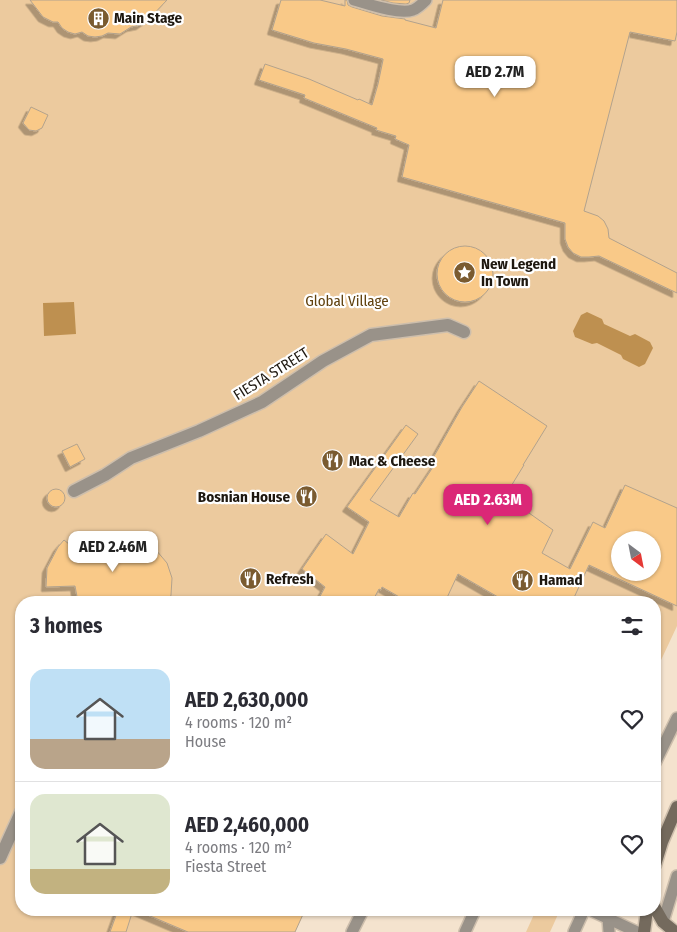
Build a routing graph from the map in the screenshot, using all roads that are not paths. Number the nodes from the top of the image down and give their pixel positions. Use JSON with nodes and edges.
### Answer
{"nodes":[{"id":1,"x":354,"y":0,"type":"edge"},
{"id":2,"x":426,"y":0,"type":"edge"},
{"id":3,"x":464,"y":332,"type":"dead end"},
{"id":4,"x":74,"y":491,"type":"dead end"},
{"id":5,"x":677,"y":718,"type":"edge"},
{"id":6,"x":661,"y":751,"type":"edge"},
{"id":7,"x":677,"y":807,"type":"edge"},
{"id":8,"x":15,"y":825,"type":"edge"},
{"id":9,"x":661,"y":847,"type":"edge"},
{"id":10,"x":0,"y":858,"type":"edge"},
{"id":11,"x":677,"y":876,"type":"edge"},
{"id":12,"x":360,"y":916,"type":"edge"},
{"id":13,"x":473,"y":916,"type":"edge"},
{"id":14,"x":581,"y":916,"type":"edge"},
{"id":15,"x":604,"y":916,"type":"edge"},
{"id":16,"x":646,"y":916,"type":"edge"},
{"id":17,"x":660,"y":916,"type":"edge"},
{"id":18,"x":608,"y":918,"type":"junction"},
{"id":19,"x":663,"y":922,"type":"junction"},
{"id":20,"x":352,"y":932,"type":"edge"},
{"id":21,"x":465,"y":932,"type":"edge"},
{"id":22,"x":574,"y":932,"type":"edge"},
{"id":23,"x":609,"y":932,"type":"edge"},
{"id":24,"x":637,"y":932,"type":"edge"},
{"id":25,"x":644,"y":932,"type":"edge"},
{"id":26,"x":674,"y":932,"type":"edge"}],
"edges":[{"from":1,"to":2,"type":"lane"},
{"from":3,"to":4,"type":"street","name":"FIESTA STREET"},
{"from":5,"to":6,"type":"lane"},
{"from":7,"to":9,"type":"street"},
{"from":8,"to":10,"type":"street"},
{"from":11,"to":19,"type":"lane"},
{"from":12,"to":20,"type":"lane"},
{"from":13,"to":21,"type":"lane"},
{"from":14,"to":22,"type":"lane"},
{"from":15,"to":18,"type":"lane"},
{"from":16,"to":25,"type":"street"},
{"from":17,"to":19,"type":"street"},
{"from":18,"to":23,"type":"lane"},
{"from":18,"to":24,"type":"lane"},
{"from":19,"to":26,"type":"street"}]}
